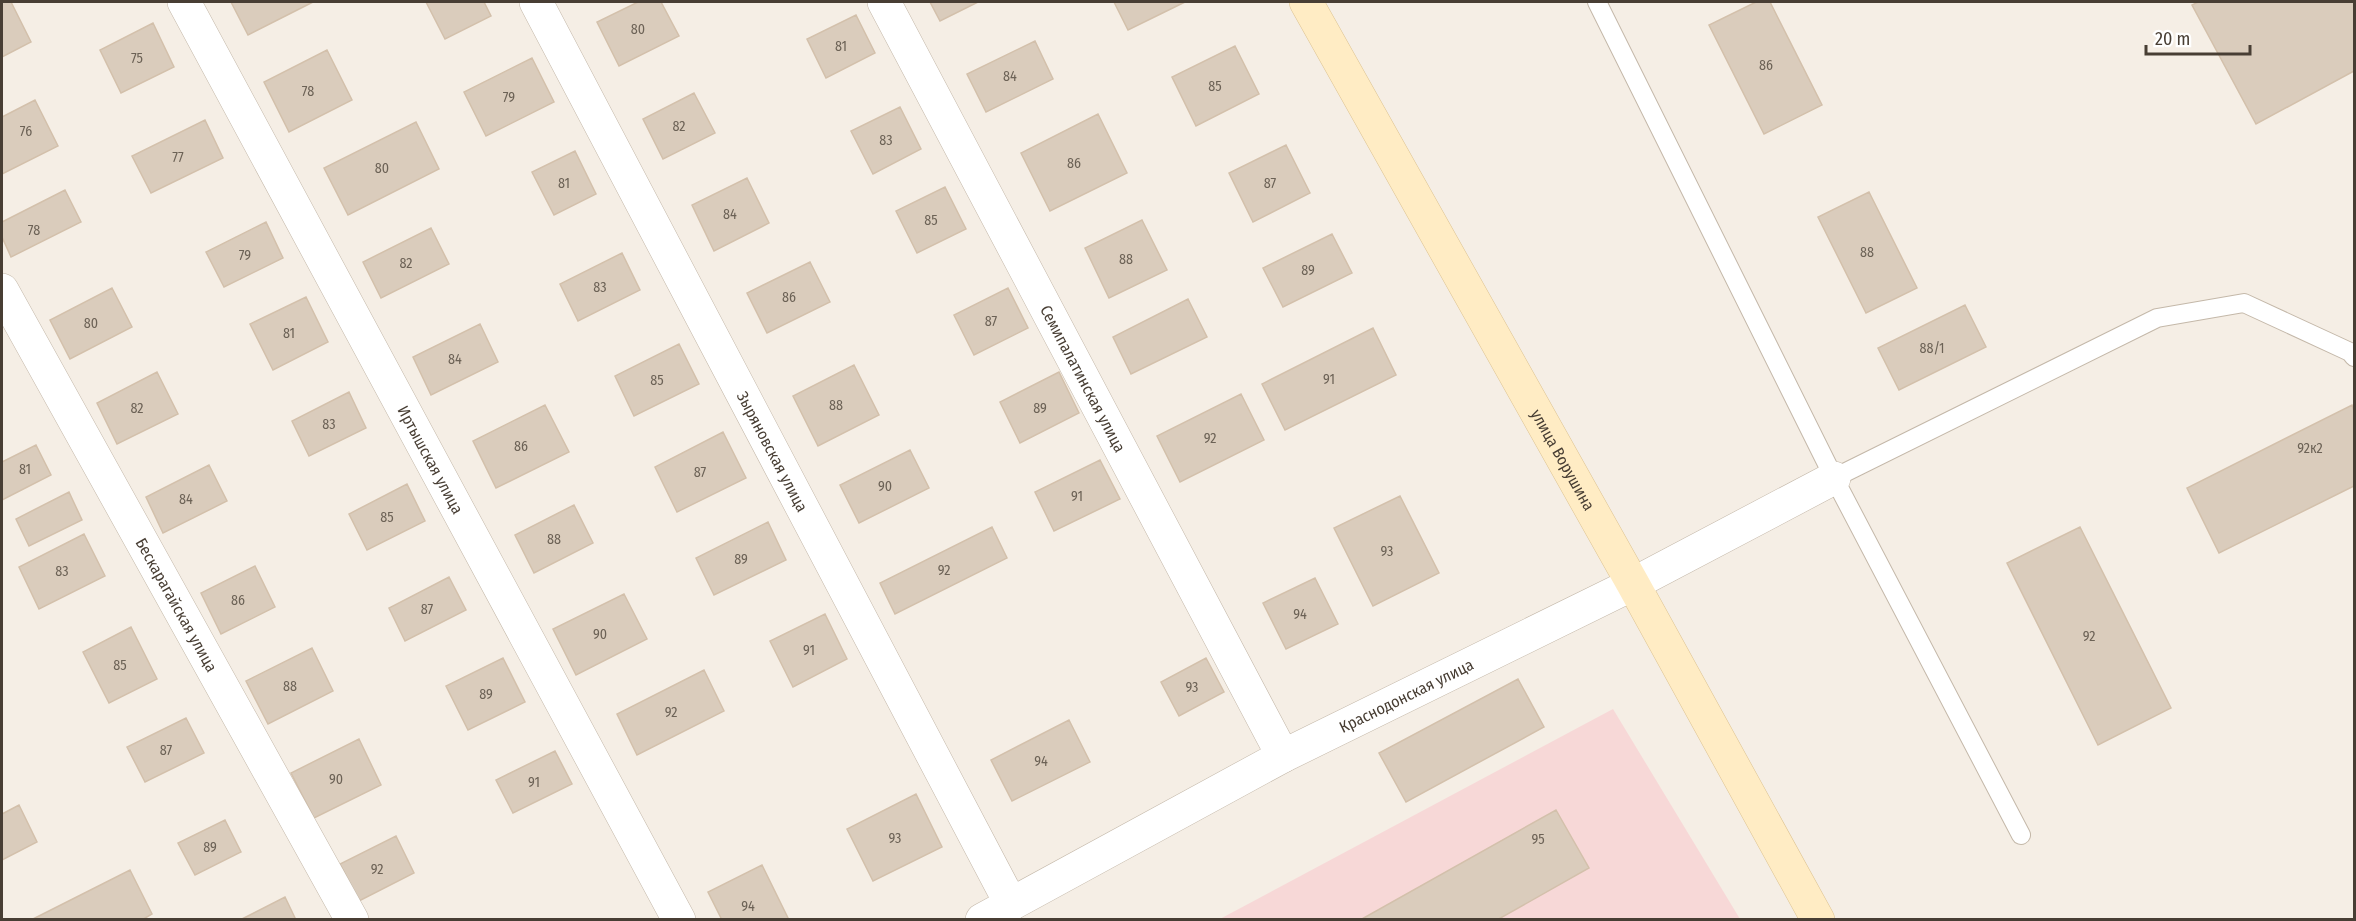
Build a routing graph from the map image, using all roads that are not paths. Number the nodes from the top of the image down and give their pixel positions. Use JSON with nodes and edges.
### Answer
{"nodes":[{"id":1,"x":183,"y":2,"type":"edge"},
{"id":2,"x":536,"y":2,"type":"edge"},
{"id":3,"x":884,"y":2,"type":"edge"},
{"id":4,"x":1306,"y":2,"type":"edge"},
{"id":5,"x":1597,"y":2,"type":"edge"},
{"id":6,"x":2,"y":290,"type":"edge"},
{"id":7,"x":2355,"y":357,"type":"edge"},
{"id":8,"x":1834,"y":478,"type":"junction"},
{"id":9,"x":1633,"y":584,"type":"junction"},
{"id":10,"x":1283,"y":756,"type":"junction"},
{"id":11,"x":2021,"y":835,"type":"dead end"},
{"id":12,"x":1011,"y":904,"type":"junction"},
{"id":13,"x":352,"y":920,"type":"edge"},
{"id":14,"x":680,"y":920,"type":"edge"},
{"id":15,"x":982,"y":920,"type":"edge"},
{"id":16,"x":1818,"y":920,"type":"edge"}],
"edges":[{"from":1,"to":14,"type":"street","name":"Иртышская улица"},
{"from":2,"to":12,"type":"street","name":"Зыряновская улица"},
{"from":3,"to":10,"type":"street","name":"Семипалатинская улица"},
{"from":4,"to":9,"type":"street","name":"улица Ворушина"},
{"from":5,"to":8,"type":"lane"},
{"from":6,"to":13,"type":"street","name":"Бескарагайская улица"},
{"from":7,"to":8,"type":"lane"},
{"from":8,"to":9,"type":"street","name":"Краснодонская улица"},
{"from":8,"to":11,"type":"lane"},
{"from":9,"to":10,"type":"street","name":"Краснодонская улица"},
{"from":9,"to":16,"type":"street","name":"улица Ворушина"},
{"from":10,"to":12,"type":"street","name":"Краснодонская улица"},
{"from":12,"to":15,"type":"street","name":"Краснодонская улица"}]}
